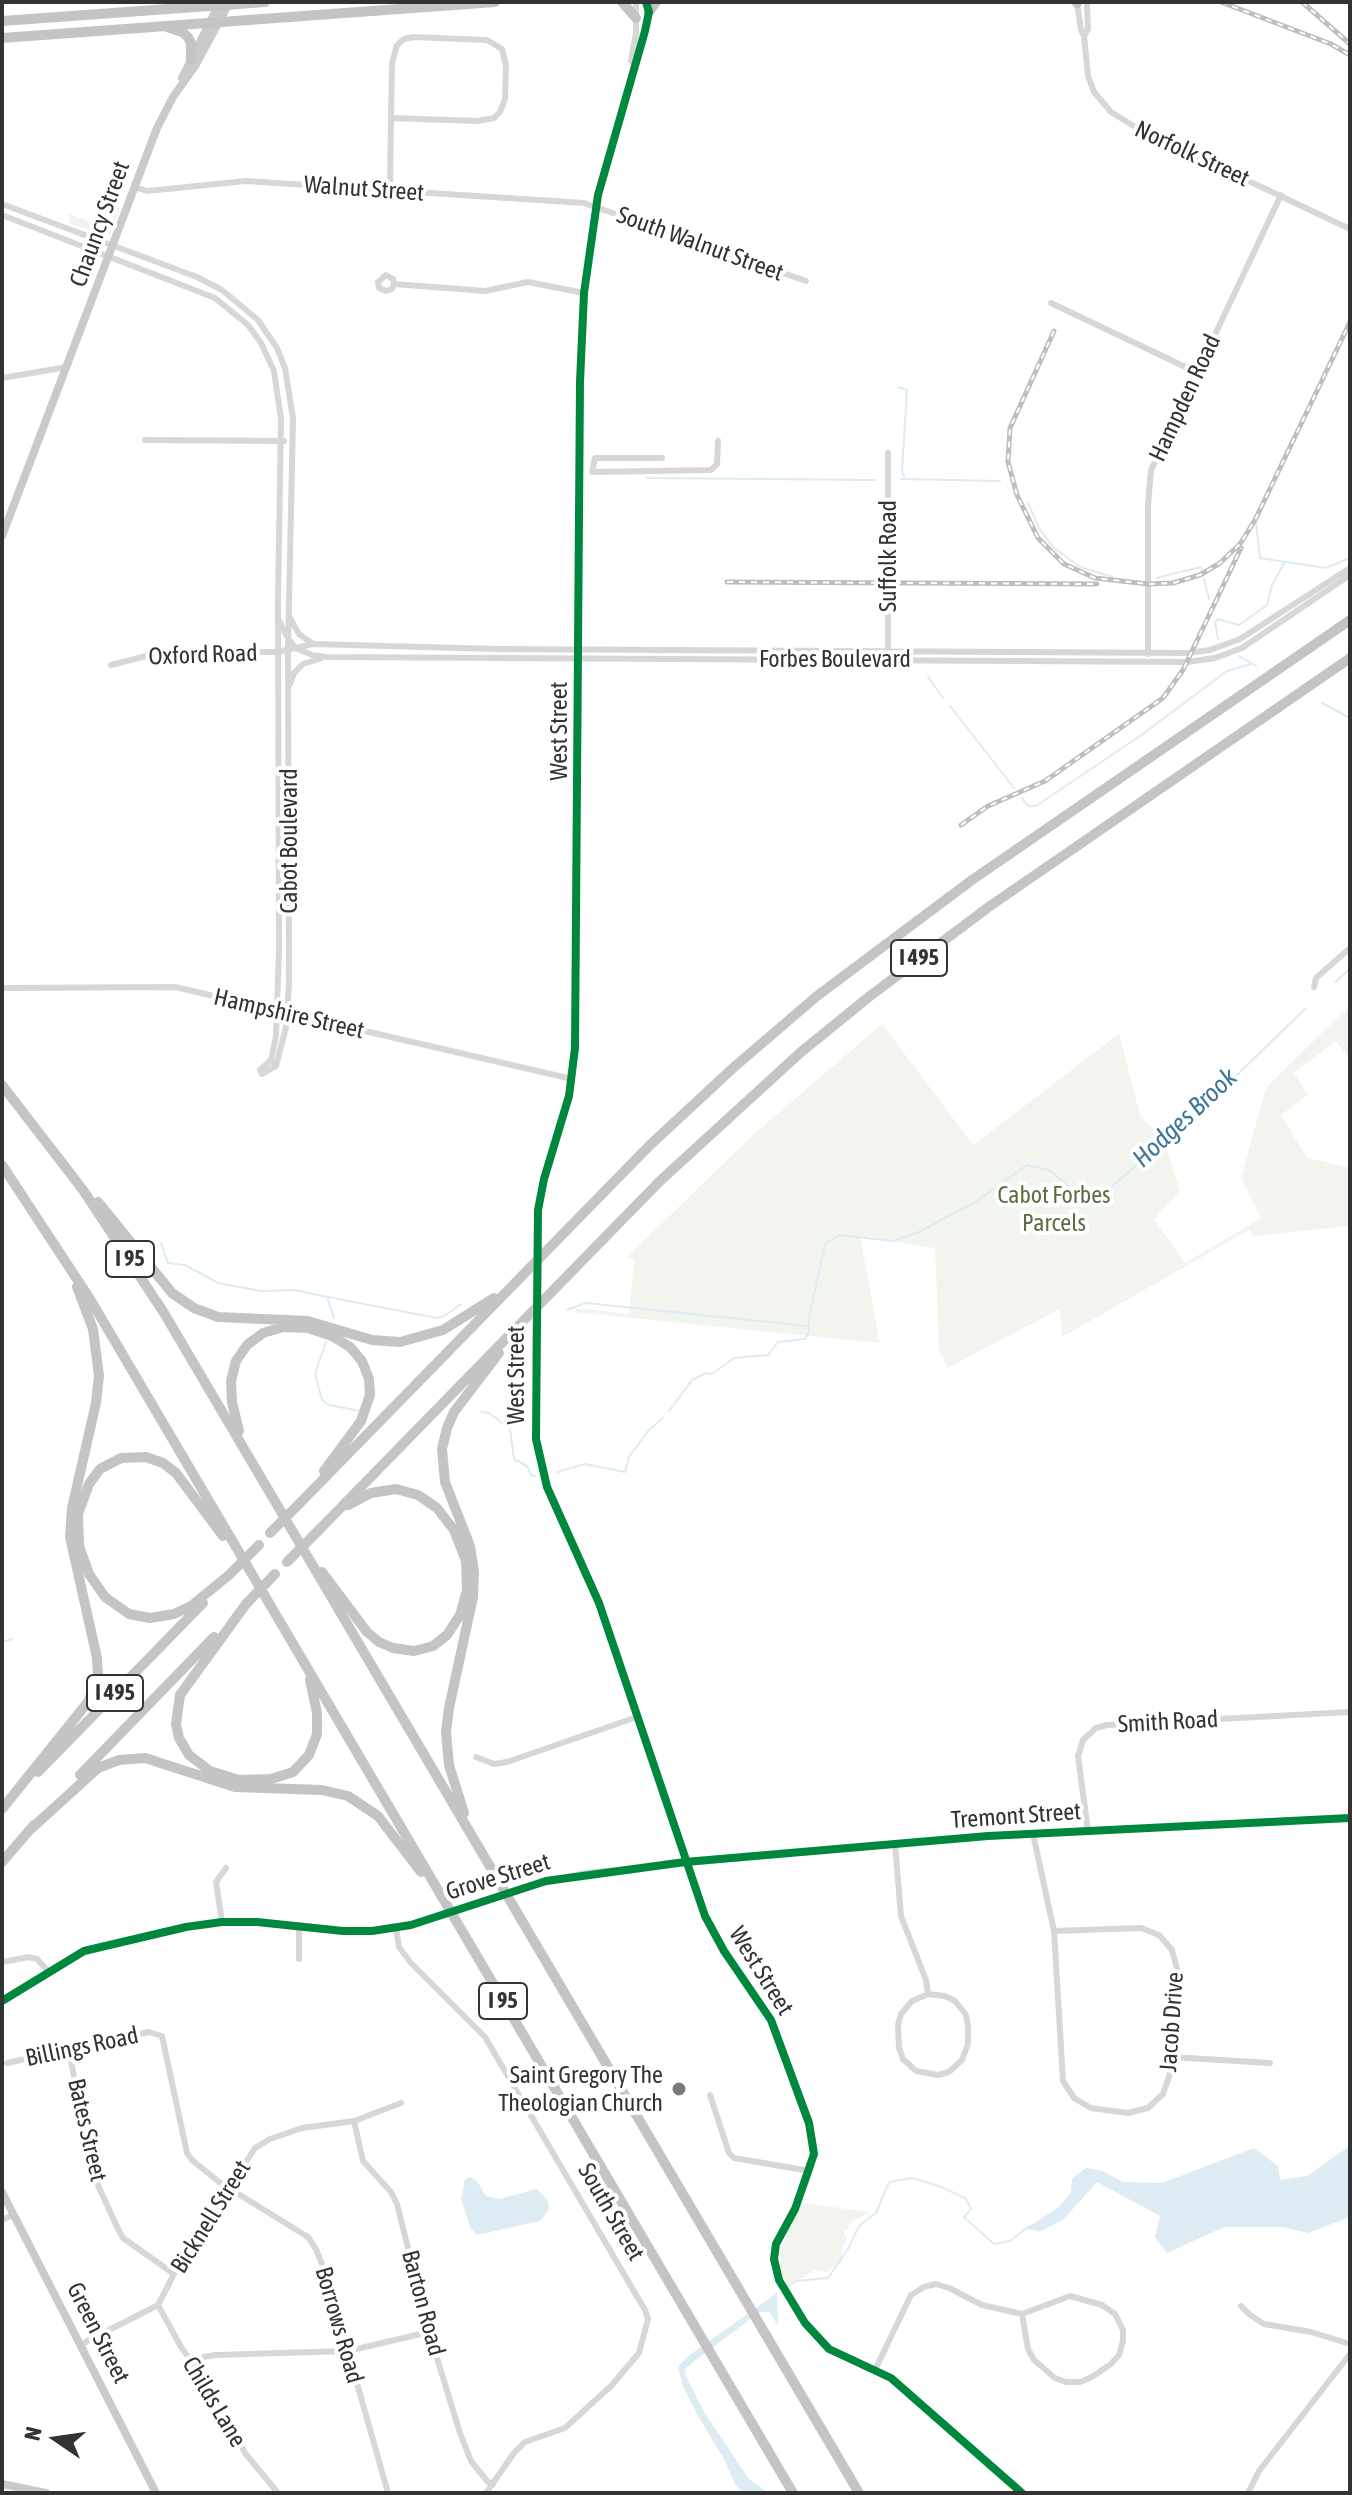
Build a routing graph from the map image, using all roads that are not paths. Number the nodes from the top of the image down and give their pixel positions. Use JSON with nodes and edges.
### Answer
{"nodes":[{"id":1,"x":265,"y":2,"type":"edge"},
{"id":2,"x":495,"y":2,"type":"edge"},
{"id":3,"x":622,"y":2,"type":"edge"},
{"id":4,"x":636,"y":2,"type":"edge"},
{"id":5,"x":656,"y":2,"type":"edge"},
{"id":6,"x":1080,"y":2,"type":"edge"},
{"id":7,"x":224,"y":4,"type":"edge"},
{"id":8,"x":648,"y":7,"type":"edge"},
{"id":9,"x":636,"y":18,"type":"junction"},
{"id":10,"x":215,"y":20,"type":"junction"},
{"id":11,"x":2,"y":21,"type":"edge"},
{"id":12,"x":161,"y":25,"type":"junction"},
{"id":13,"x":2,"y":38,"type":"edge"},
{"id":14,"x":191,"y":59,"type":"junction"},
{"id":15,"x":628,"y":84,"type":"junction"},
{"id":16,"x":173,"y":97,"type":"junction"},
{"id":17,"x":391,"y":118,"type":"junction"},
{"id":18,"x":134,"y":187,"type":"junction"},
{"id":19,"x":390,"y":190,"type":"junction"},
{"id":20,"x":1281,"y":195,"type":"junction"},
{"id":21,"x":2,"y":204,"type":"edge"},
{"id":22,"x":595,"y":206,"type":"junction"},
{"id":23,"x":2,"y":215,"type":"edge"},
{"id":24,"x":1350,"y":229,"type":"edge"},
{"id":25,"x":113,"y":246,"type":"junction"},
{"id":26,"x":109,"y":256,"type":"junction"},
{"id":27,"x":806,"y":281,"type":"dead end"},
{"id":28,"x":394,"y":284,"type":"dead end"},
{"id":29,"x":584,"y":293,"type":"junction"},
{"id":30,"x":1051,"y":303,"type":"dead end"},
{"id":31,"x":67,"y":367,"type":"junction"},
{"id":32,"x":1196,"y":372,"type":"junction"},
{"id":33,"x":2,"y":378,"type":"edge"},
{"id":34,"x":145,"y":440,"type":"dead end"},
{"id":35,"x":281,"y":441,"type":"junction"},
{"id":36,"x":292,"y":441,"type":"junction"},
{"id":37,"x":718,"y":441,"type":"dead end"},
{"id":38,"x":888,"y":453,"type":"dead end"},
{"id":39,"x":662,"y":458,"type":"dead end"},
{"id":40,"x":580,"y":472,"type":"junction"},
{"id":41,"x":592,"y":472,"type":"junction"},
{"id":42,"x":3,"y":533,"type":"edge"},
{"id":43,"x":1350,"y":568,"type":"edge"},
{"id":44,"x":1350,"y":575,"type":"edge"},
{"id":45,"x":289,"y":614,"type":"junction"},
{"id":46,"x":278,"y":618,"type":"junction"},
{"id":47,"x":1350,"y":620,"type":"edge"},
{"id":48,"x":288,"y":639,"type":"junction"},
{"id":49,"x":313,"y":644,"type":"junction"},
{"id":50,"x":292,"y":649,"type":"junction"},
{"id":51,"x":888,"y":650,"type":"junction"},
{"id":52,"x":278,"y":652,"type":"junction"},
{"id":53,"x":579,"y":653,"type":"junction"},
{"id":54,"x":1148,"y":653,"type":"junction"},
{"id":55,"x":1188,"y":653,"type":"junction"},
{"id":56,"x":327,"y":657,"type":"junction"},
{"id":57,"x":1350,"y":658,"type":"edge"},
{"id":58,"x":888,"y":660,"type":"junction"},
{"id":59,"x":1148,"y":662,"type":"junction"},
{"id":60,"x":1188,"y":662,"type":"junction"},
{"id":61,"x":111,"y":665,"type":"dead end"},
{"id":62,"x":288,"y":687,"type":"junction"},
{"id":63,"x":1350,"y":948,"type":"edge"},
{"id":64,"x":1314,"y":987,"type":"dead end"},
{"id":65,"x":2,"y":988,"type":"edge"},
{"id":66,"x":278,"y":1011,"type":"junction"},
{"id":67,"x":288,"y":1013,"type":"junction"},
{"id":68,"x":572,"y":1079,"type":"junction"},
{"id":69,"x":2,"y":1085,"type":"edge"},
{"id":70,"x":2,"y":1165,"type":"edge"},
{"id":71,"x":72,"y":1174,"type":"junction"},
{"id":72,"x":46,"y":1229,"type":"junction"},
{"id":73,"x":512,"y":1286,"type":"junction"},
{"id":74,"x":532,"y":1311,"type":"junction"},
{"id":75,"x":242,"y":1445,"type":"junction"},
{"id":76,"x":299,"y":1504,"type":"junction"},
{"id":77,"x":316,"y":1533,"type":"junction"},
{"id":78,"x":242,"y":1558,"type":"junction"},
{"id":79,"x":308,"y":1558,"type":"junction"},
{"id":80,"x":229,"y":1575,"type":"junction"},
{"id":81,"x":246,"y":1604,"type":"junction"},
{"id":82,"x":306,"y":1666,"type":"junction"},
{"id":83,"x":1350,"y":1712,"type":"edge"},
{"id":84,"x":637,"y":1717,"type":"junction"},
{"id":85,"x":476,"y":1757,"type":"dead end"},
{"id":86,"x":2,"y":1810,"type":"edge"},
{"id":87,"x":1350,"y":1818,"type":"edge"},
{"id":88,"x":32,"y":1828,"type":"junction"},
{"id":89,"x":1088,"y":1831,"type":"junction"},
{"id":90,"x":470,"y":1832,"type":"junction"},
{"id":91,"x":1033,"y":1834,"type":"junction"},
{"id":92,"x":895,"y":1844,"type":"junction"},
{"id":93,"x":2,"y":1862,"type":"edge"},
{"id":94,"x":685,"y":1862,"type":"junction"},
{"id":95,"x":226,"y":1868,"type":"dead end"},
{"id":96,"x":445,"y":1903,"type":"junction"},
{"id":97,"x":222,"y":1922,"type":"junction"},
{"id":98,"x":299,"y":1926,"type":"junction"},
{"id":99,"x":396,"y":1928,"type":"junction"},
{"id":100,"x":1054,"y":1931,"type":"junction"},
{"id":101,"x":299,"y":1959,"type":"dead end"},
{"id":102,"x":2,"y":1962,"type":"edge"},
{"id":103,"x":48,"y":1971,"type":"junction"},
{"id":104,"x":928,"y":1994,"type":"junction"},
{"id":105,"x":2,"y":2001,"type":"edge"},
{"id":106,"x":157,"y":2033,"type":"joint"},
{"id":107,"x":69,"y":2050,"type":"junction"},
{"id":108,"x":1171,"y":2057,"type":"junction"},
{"id":109,"x":7,"y":2063,"type":"dead end"},
{"id":110,"x":1270,"y":2063,"type":"dead end"},
{"id":111,"x":710,"y":2095,"type":"dead end"},
{"id":112,"x":401,"y":2103,"type":"dead end"},
{"id":113,"x":354,"y":2121,"type":"junction"},
{"id":114,"x":810,"y":2171,"type":"junction"},
{"id":115,"x":229,"y":2188,"type":"junction"},
{"id":116,"x":2,"y":2192,"type":"edge"},
{"id":117,"x":13,"y":2215,"type":"junction"},
{"id":118,"x":2,"y":2220,"type":"edge"},
{"id":119,"x":174,"y":2274,"type":"junction"},
{"id":120,"x":158,"y":2305,"type":"junction"},
{"id":121,"x":1241,"y":2306,"type":"dead end"},
{"id":122,"x":1022,"y":2314,"type":"junction"},
{"id":123,"x":429,"y":2332,"type":"junction"},
{"id":124,"x":82,"y":2344,"type":"junction"},
{"id":125,"x":1350,"y":2344,"type":"edge"},
{"id":126,"x":348,"y":2351,"type":"junction"},
{"id":127,"x":1350,"y":2354,"type":"edge"},
{"id":128,"x":194,"y":2362,"type":"junction"},
{"id":129,"x":875,"y":2370,"type":"junction"},
{"id":130,"x":2,"y":2484,"type":"edge"},
{"id":131,"x":493,"y":2484,"type":"junction"},
{"id":132,"x":46,"y":2493,"type":"edge"},
{"id":133,"x":156,"y":2493,"type":"edge"},
{"id":134,"x":278,"y":2493,"type":"edge"},
{"id":135,"x":388,"y":2493,"type":"edge"},
{"id":136,"x":486,"y":2493,"type":"edge"},
{"id":137,"x":793,"y":2493,"type":"edge"},
{"id":138,"x":859,"y":2493,"type":"edge"},
{"id":139,"x":1022,"y":2493,"type":"edge"},
{"id":140,"x":1248,"y":2493,"type":"edge"}],
"edges":[{"from":1,"to":7,"type":"highway"},
{"from":2,"to":10,"type":"highway"},
{"from":3,"to":9,"type":"highway"},
{"from":4,"to":9,"type":"street","name":"West Street"},
{"from":5,"to":8,"type":"highway"},
{"from":6,"to":20,"type":"street","name":"Norfolk Street"},
{"from":7,"to":10,"type":"main road","name":"Chauncy Street"},
{"from":7,"to":11,"type":"highway"},
{"from":8,"to":15,"type":"street","name":"West Street"},
{"from":9,"to":15,"type":"street","name":"West Street"},
{"from":10,"to":12,"type":"highway"},
{"from":10,"to":14,"type":"main road","name":"Chauncy Street"},
{"from":10,"to":16,"type":"main road","name":"Chauncy Street"},
{"from":12,"to":13,"type":"highway"},
{"from":12,"to":14,"type":"highway"},
{"from":14,"to":16,"type":"main road","name":"Chauncy Street"},
{"from":15,"to":22,"type":"street","name":"West Street"},
{"from":16,"to":18,"type":"main road","name":"Chauncy Street"},
{"from":17,"to":17,"type":"street"},
{"from":17,"to":19,"type":"street"},
{"from":18,"to":19,"type":"street","name":"Walnut Street"},
{"from":18,"to":25,"type":"main road","name":"Chauncy Street"},
{"from":19,"to":22,"type":"street","name":"Walnut Street"},
{"from":20,"to":24,"type":"street","name":"Norfolk Street"},
{"from":20,"to":32,"type":"street","name":"Hampden Road"},
{"from":21,"to":25,"type":"street"},
{"from":22,"to":27,"type":"street","name":"South Walnut Street"},
{"from":22,"to":29,"type":"street","name":"West Street"},
{"from":23,"to":26,"type":"street"},
{"from":25,"to":26,"type":"main road","name":"Chauncy Street"},
{"from":25,"to":36,"type":"street"},
{"from":26,"to":31,"type":"main road","name":"Chauncy Street"},
{"from":26,"to":35,"type":"street"},
{"from":28,"to":29,"type":"street"},
{"from":29,"to":40,"type":"street","name":"West Street"},
{"from":30,"to":32,"type":"street"},
{"from":31,"to":33,"type":"street"},
{"from":31,"to":42,"type":"main road","name":"Chauncy Street"},
{"from":32,"to":54,"type":"street","name":"Hampden Road"},
{"from":34,"to":35,"type":"street"},
{"from":35,"to":36,"type":"street"},
{"from":35,"to":46,"type":"street"},
{"from":36,"to":45,"type":"street"},
{"from":37,"to":41,"type":"street"},
{"from":38,"to":51,"type":"street","name":"Suffolk Road"},
{"from":39,"to":41,"type":"street"},
{"from":40,"to":41,"type":"street"},
{"from":40,"to":53,"type":"street","name":"West Street"},
{"from":43,"to":55,"type":"street","name":"Forbes Boulevard"},
{"from":44,"to":60,"type":"street","name":"Forbes Boulevard"},
{"from":45,"to":48,"type":"street"},
{"from":45,"to":49,"type":"street"},
{"from":46,"to":48,"type":"street"},
{"from":46,"to":52,"type":"street","name":"Cabot Boulevard"},
{"from":47,"to":73,"type":"highway","number":"I 495"},
{"from":48,"to":50,"type":"street"},
{"from":49,"to":50,"type":"street","name":"Forbes Boulevard"},
{"from":49,"to":53,"type":"street","name":"Forbes Boulevard"},
{"from":50,"to":52,"type":"street","name":"Oxford Road"},
{"from":50,"to":56,"type":"street","name":"Forbes Boulevard"},
{"from":50,"to":62,"type":"street","name":"Cabot Boulevard"},
{"from":51,"to":53,"type":"street","name":"Forbes Boulevard"},
{"from":51,"to":54,"type":"street","name":"Forbes Boulevard"},
{"from":51,"to":58,"type":"street","name":"Suffolk Road"},
{"from":52,"to":61,"type":"street","name":"Oxford Road"},
{"from":52,"to":66,"type":"street","name":"Cabot Boulevard"},
{"from":53,"to":56,"type":"street","name":"Forbes Boulevard"},
{"from":53,"to":58,"type":"street","name":"Forbes Boulevard"},
{"from":53,"to":68,"type":"street","name":"West Street"},
{"from":54,"to":55,"type":"street","name":"Forbes Boulevard"},
{"from":54,"to":59,"type":"street","name":"Hampden Road"},
{"from":55,"to":60,"type":"street"},
{"from":56,"to":62,"type":"street"},
{"from":57,"to":74,"type":"highway","number":"I 495"},
{"from":58,"to":59,"type":"street","name":"Forbes Boulevard"},
{"from":59,"to":60,"type":"street","name":"Forbes Boulevard"},
{"from":62,"to":67,"type":"street","name":"Cabot Boulevard"},
{"from":63,"to":64,"type":"street"},
{"from":65,"to":66,"type":"street","name":"Hampshire Street"},
{"from":66,"to":67,"type":"street","name":"Hampshire Street"},
{"from":66,"to":67,"type":"street","name":"Cabot Boulevard"},
{"from":67,"to":68,"type":"street","name":"Hampshire Street"},
{"from":68,"to":84,"type":"street","name":"West Street","bridge":true},
{"from":69,"to":71,"type":"highway","number":"I 95"},
{"from":70,"to":72,"type":"highway","number":"I 95"},
{"from":71,"to":73,"type":"highway"},
{"from":71,"to":75,"type":"highway","number":"I 95"},
{"from":72,"to":78,"type":"highway","number":"I 95"},
{"from":72,"to":86,"type":"highway"},
{"from":73,"to":76,"type":"highway","number":"I 495"},
{"from":74,"to":77,"type":"highway","number":"I 495"},
{"from":74,"to":90,"type":"highway"},
{"from":75,"to":76,"type":"highway"},
{"from":75,"to":79,"type":"highway","number":"I 95"},
{"from":76,"to":80,"type":"highway","number":"I 495","bridge":true},
{"from":77,"to":79,"type":"highway"},
{"from":77,"to":81,"type":"highway","number":"I 495","bridge":true},
{"from":78,"to":80,"type":"highway"},
{"from":78,"to":82,"type":"highway","number":"I 95"},
{"from":79,"to":90,"type":"highway","number":"I 95"},
{"from":80,"to":86,"type":"highway","number":"I 495"},
{"from":81,"to":82,"type":"highway"},
{"from":81,"to":88,"type":"highway","number":"I 495"},
{"from":82,"to":96,"type":"highway","number":"I 95"},
{"from":83,"to":89,"type":"street","name":"Smith Road"},
{"from":84,"to":85,"type":"street"},
{"from":84,"to":94,"type":"street","name":"West Street"},
{"from":87,"to":89,"type":"street","name":"Tremont Street"},
{"from":88,"to":93,"type":"highway","number":"I 495"},
{"from":88,"to":96,"type":"highway"},
{"from":89,"to":91,"type":"street","name":"Tremont Street"},
{"from":90,"to":138,"type":"highway","number":"I 95"},
{"from":91,"to":92,"type":"street","name":"Tremont Street"},
{"from":91,"to":100,"type":"street","name":"Jacob Drive"},
{"from":92,"to":94,"type":"street","name":"Tremont Street"},
{"from":92,"to":104,"type":"street"},
{"from":94,"to":99,"type":"street","name":"Grove Street","bridge":true},
{"from":94,"to":114,"type":"street","name":"West Street"},
{"from":95,"to":97,"type":"street"},
{"from":96,"to":137,"type":"highway","number":"I 95"},
{"from":97,"to":98,"type":"street","name":"Grove Street"},
{"from":97,"to":103,"type":"street","name":"Grove Street"},
{"from":98,"to":99,"type":"street","name":"Grove Street"},
{"from":98,"to":101,"type":"street"},
{"from":99,"to":131,"type":"street","name":"South Street"},
{"from":100,"to":108,"type":"street","name":"Jacob Drive"},
{"from":100,"to":108,"type":"street","name":"Jacob Drive"},
{"from":102,"to":103,"type":"street"},
{"from":103,"to":105,"type":"street","name":"Grove Street"},
{"from":104,"to":104,"type":"street"},
{"from":106,"to":107,"type":"street","name":"Billings Road"},
{"from":106,"to":115,"type":"street","name":"Borrows Road"},
{"from":107,"to":109,"type":"street","name":"Billings Road"},
{"from":107,"to":119,"type":"street","name":"Bates Street"},
{"from":108,"to":110,"type":"street"},
{"from":111,"to":114,"type":"street"},
{"from":112,"to":113,"type":"street","name":"Bicknell Street"},
{"from":113,"to":115,"type":"street","name":"Bicknell Street"},
{"from":113,"to":123,"type":"street","name":"Barton Road"},
{"from":114,"to":129,"type":"street","name":"West Street"},
{"from":115,"to":119,"type":"street","name":"Bicknell Street"},
{"from":115,"to":126,"type":"street","name":"Borrows Road"},
{"from":116,"to":117,"type":"main road","name":"Green Street"},
{"from":117,"to":118,"type":"street"},
{"from":117,"to":124,"type":"main road","name":"Green Street"},
{"from":119,"to":120,"type":"street","name":"Bicknell Street"},
{"from":120,"to":124,"type":"street"},
{"from":120,"to":128,"type":"street","name":"Childs Lane"},
{"from":121,"to":125,"type":"street"},
{"from":122,"to":122,"type":"street"},
{"from":122,"to":129,"type":"street"},
{"from":123,"to":126,"type":"street"},
{"from":123,"to":131,"type":"street","name":"Barton Road"},
{"from":124,"to":133,"type":"main road","name":"Green Street"},
{"from":126,"to":128,"type":"street"},
{"from":126,"to":135,"type":"street","name":"Borrows Road"},
{"from":127,"to":140,"type":"street"},
{"from":128,"to":134,"type":"street","name":"Childs Lane"},
{"from":129,"to":139,"type":"street","name":"West Street"},
{"from":130,"to":132,"type":"main road"},
{"from":131,"to":136,"type":"street","name":"South Street"}]}
